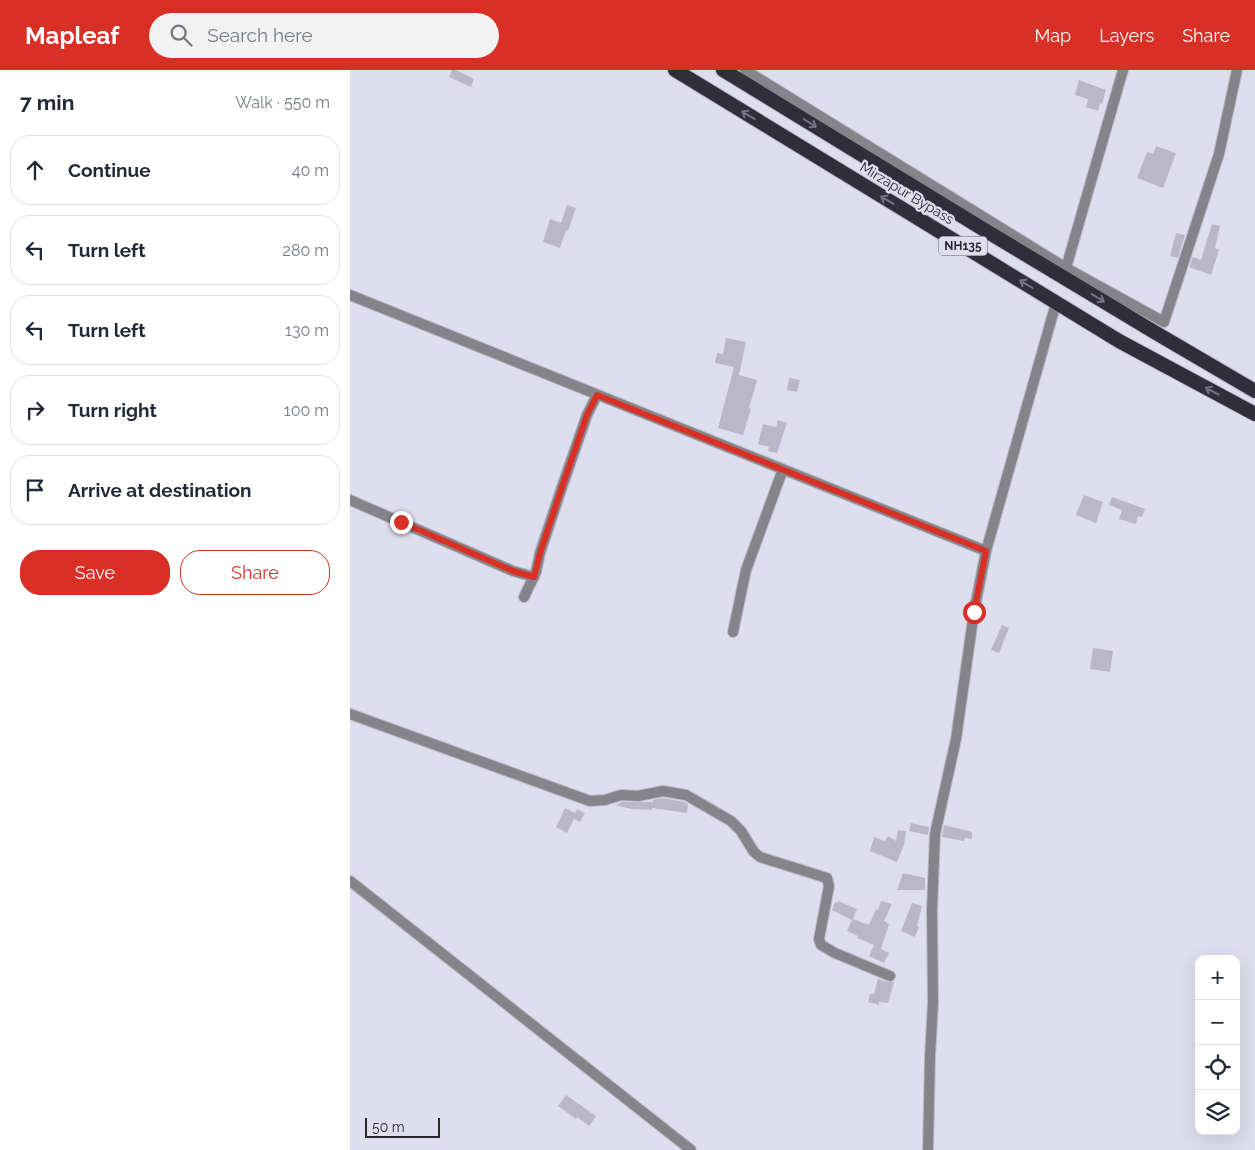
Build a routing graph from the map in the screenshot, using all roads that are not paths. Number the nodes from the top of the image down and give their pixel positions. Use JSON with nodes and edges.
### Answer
{"nodes":[{"id":1,"x":675,"y":70,"type":"edge"},
{"id":2,"x":723,"y":70,"type":"edge"},
{"id":3,"x":746,"y":70,"type":"edge"},
{"id":4,"x":1123,"y":70,"type":"edge"},
{"id":5,"x":1237,"y":70,"type":"edge"},
{"id":6,"x":1066,"y":268,"type":"junction"},
{"id":7,"x":350,"y":295,"type":"edge"},
{"id":8,"x":1056,"y":303,"type":"junction"},
{"id":9,"x":1255,"y":391,"type":"edge"},
{"id":10,"x":597,"y":395,"type":"junction"},
{"id":11,"x":1255,"y":414,"type":"edge"},
{"id":12,"x":783,"y":469,"type":"junction"},
{"id":13,"x":350,"y":500,"type":"edge"},
{"id":14,"x":986,"y":551,"type":"junction"},
{"id":15,"x":534,"y":577,"type":"junction"},
{"id":16,"x":524,"y":597,"type":"dead end"},
{"id":17,"x":733,"y":632,"type":"dead end"},
{"id":18,"x":350,"y":714,"type":"edge"},
{"id":19,"x":350,"y":881,"type":"edge"},
{"id":20,"x":890,"y":976,"type":"dead end"},
{"id":21,"x":691,"y":1150,"type":"edge"},
{"id":22,"x":928,"y":1150,"type":"edge"}],
"edges":[{"from":8,"to":1,"type":"highway","name":"Mirzapur Bypass","number":"NH135","one_way":true},
{"from":2,"to":9,"type":"highway","number":"NH135","one_way":true},
{"from":3,"to":6,"type":"street"},
{"from":4,"to":6,"type":"street"},
{"from":5,"to":6,"type":"street"},
{"from":7,"to":10,"type":"street"},
{"from":11,"to":8,"type":"highway","name":"Mirzapur Bypass","number":"NH135","one_way":true},
{"from":8,"to":14,"type":"street"},
{"from":10,"to":12,"type":"street"},
{"from":10,"to":15,"type":"street"},
{"from":12,"to":14,"type":"street"},
{"from":12,"to":17,"type":"street"},
{"from":13,"to":15,"type":"street"},
{"from":14,"to":22,"type":"street"},
{"from":15,"to":16,"type":"street"},
{"from":18,"to":20,"type":"street"},
{"from":19,"to":21,"type":"street"}]}
